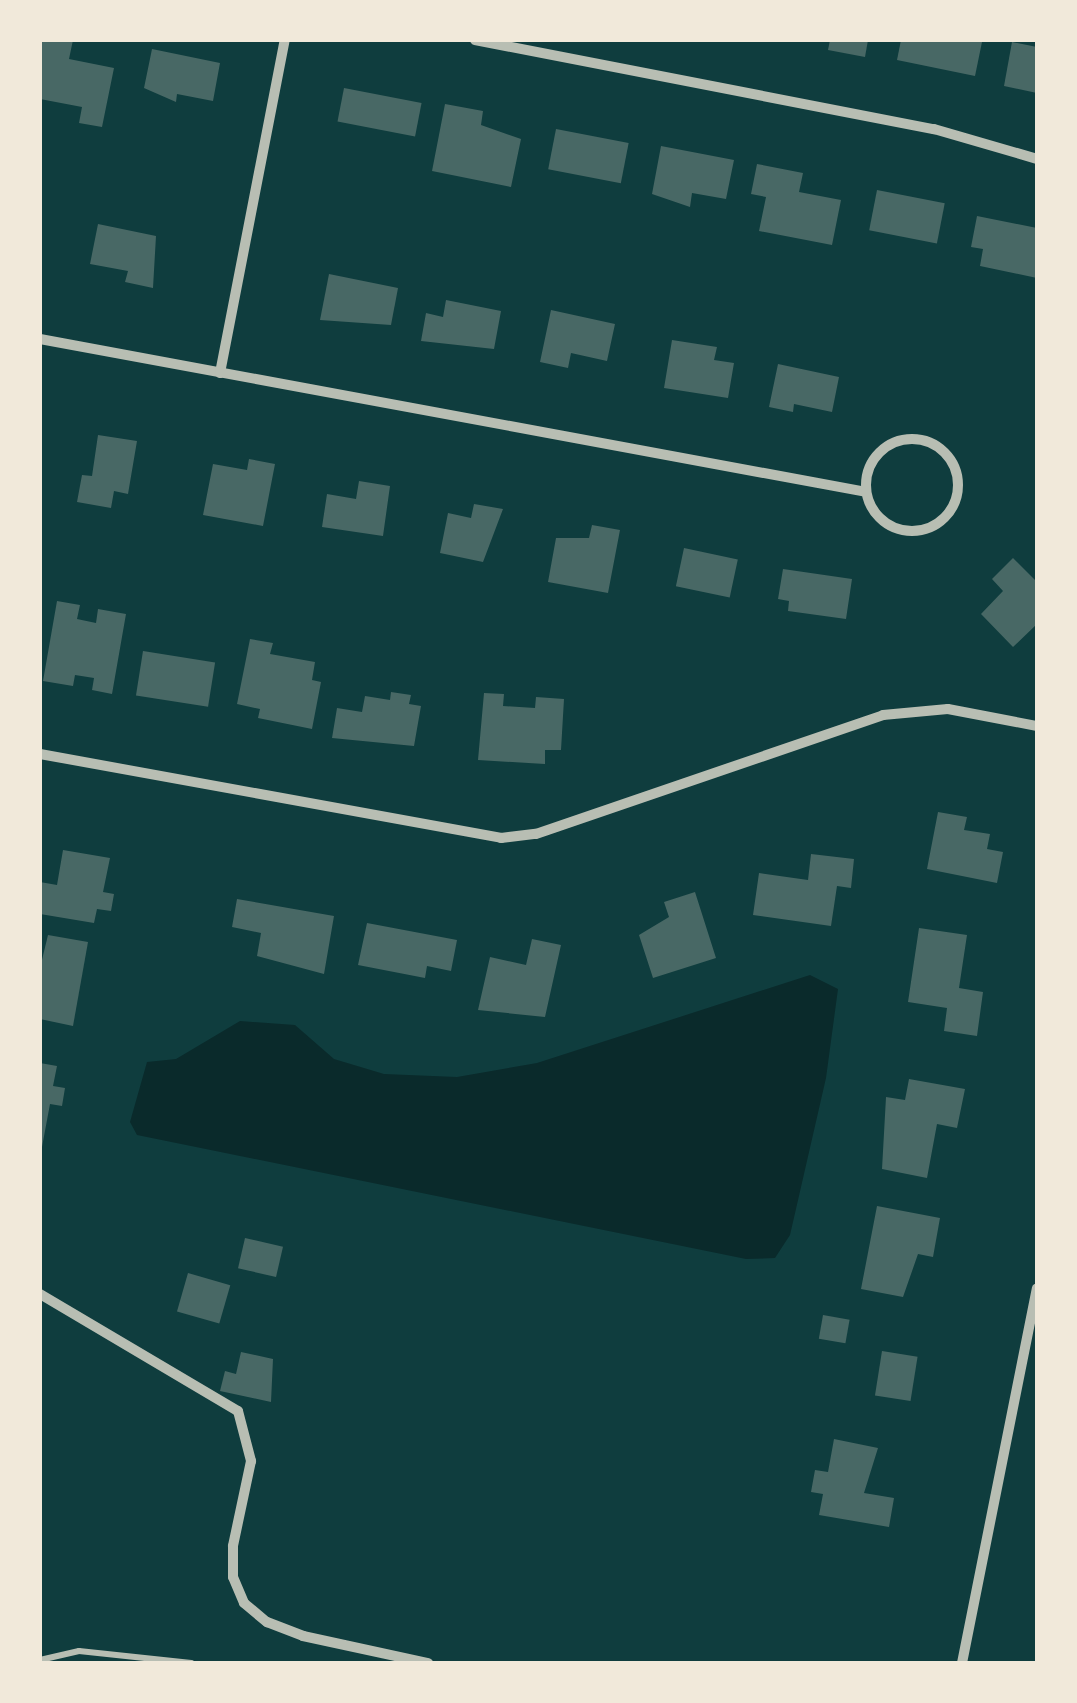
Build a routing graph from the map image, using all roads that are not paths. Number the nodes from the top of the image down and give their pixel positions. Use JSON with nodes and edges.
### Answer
{"nodes":[{"id":1,"x":285,"y":40,"type":"edge"},
{"id":2,"x":474,"y":40,"type":"edge"},
{"id":3,"x":1037,"y":159,"type":"edge"},
{"id":4,"x":40,"y":339,"type":"edge"},
{"id":5,"x":220,"y":373,"type":"junction"},
{"id":6,"x":866,"y":492,"type":"junction"},
{"id":7,"x":1037,"y":726,"type":"edge"},
{"id":8,"x":40,"y":754,"type":"edge"},
{"id":9,"x":1037,"y":1288,"type":"edge"},
{"id":10,"x":40,"y":1294,"type":"edge"},
{"id":11,"x":40,"y":1660,"type":"edge"},
{"id":12,"x":191,"y":1663,"type":"edge"},
{"id":13,"x":428,"y":1663,"type":"edge"},
{"id":14,"x":962,"y":1663,"type":"edge"}],
"edges":[{"from":1,"to":5,"type":"street"},
{"from":2,"to":3,"type":"street"},
{"from":4,"to":5,"type":"street"},
{"from":5,"to":6,"type":"street"},
{"from":6,"to":6,"type":"street"},
{"from":7,"to":8,"type":"street"},
{"from":9,"to":14,"type":"street"},
{"from":10,"to":13,"type":"street"},
{"from":11,"to":12,"type":"lane"}]}
